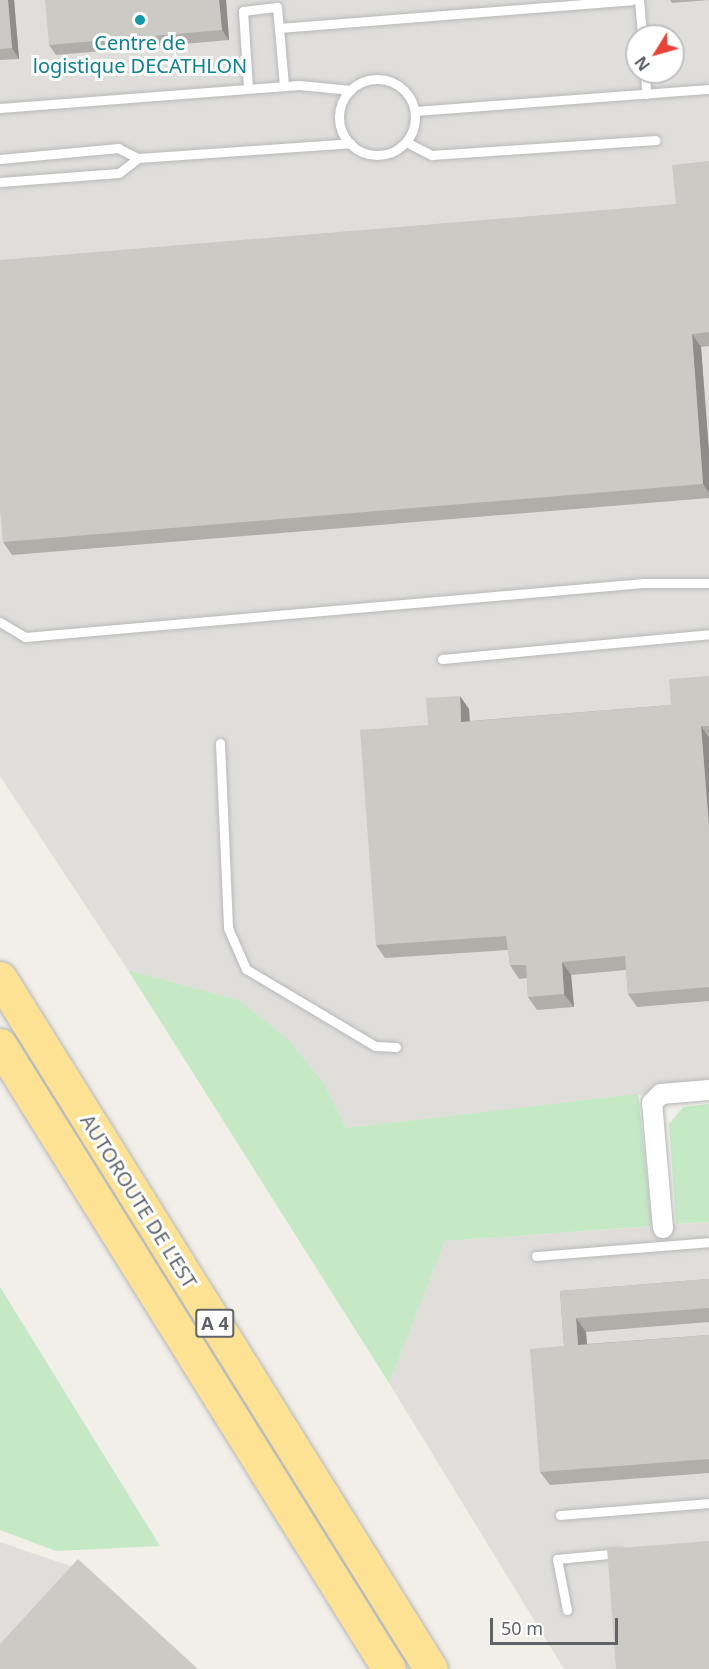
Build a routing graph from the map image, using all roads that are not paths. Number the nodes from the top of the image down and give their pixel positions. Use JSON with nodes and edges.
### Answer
{"nodes":[{"id":1,"x":632,"y":0,"type":"edge"},
{"id":2,"x":639,"y":0,"type":"edge"},
{"id":3,"x":641,"y":24,"type":"edge"},
{"id":4,"x":279,"y":28,"type":"junction"},
{"id":5,"x":646,"y":84,"type":"edge"},
{"id":6,"x":284,"y":86,"type":"junction"},
{"id":7,"x":248,"y":88,"type":"junction"},
{"id":8,"x":709,"y":89,"type":"edge"},
{"id":9,"x":351,"y":90,"type":"junction"},
{"id":10,"x":646,"y":94,"type":"junction"},
{"id":11,"x":0,"y":108,"type":"edge"},
{"id":12,"x":414,"y":111,"type":"junction"},
{"id":13,"x":655,"y":140,"type":"dead end"},
{"id":14,"x":406,"y":142,"type":"junction"},
{"id":15,"x":350,"y":143,"type":"junction"},
{"id":16,"x":138,"y":158,"type":"junction"},
{"id":17,"x":0,"y":159,"type":"edge"},
{"id":18,"x":0,"y":182,"type":"edge"},
{"id":19,"x":709,"y":584,"type":"edge"},
{"id":20,"x":0,"y":622,"type":"edge"},
{"id":21,"x":709,"y":634,"type":"edge"},
{"id":22,"x":442,"y":659,"type":"dead end"},
{"id":23,"x":220,"y":743,"type":"dead end"},
{"id":24,"x":0,"y":978,"type":"edge"},
{"id":25,"x":0,"y":1045,"type":"edge"},
{"id":26,"x":396,"y":1047,"type":"dead end"},
{"id":27,"x":709,"y":1090,"type":"edge"},
{"id":28,"x":664,"y":1237,"type":"junction"},
{"id":29,"x":709,"y":1242,"type":"edge"},
{"id":30,"x":536,"y":1257,"type":"dead end"},
{"id":31,"x":709,"y":1503,"type":"edge"},
{"id":32,"x":560,"y":1515,"type":"dead end"},
{"id":33,"x":639,"y":1551,"type":"edge"},
{"id":34,"x":567,"y":1610,"type":"dead end"},
{"id":35,"x":389,"y":1669,"type":"edge"},
{"id":36,"x":431,"y":1669,"type":"edge"}],
"edges":[{"from":1,"to":4,"type":"lane"},
{"from":2,"to":3,"type":"lane"},
{"from":4,"to":6,"type":"lane"},
{"from":4,"to":7,"type":"lane"},
{"from":5,"to":10,"type":"lane"},
{"from":6,"to":7,"type":"lane"},
{"from":6,"to":9,"type":"lane"},
{"from":7,"to":11,"type":"lane"},
{"from":8,"to":10,"type":"lane"},
{"from":9,"to":12,"type":"lane"},
{"from":9,"to":15,"type":"lane"},
{"from":10,"to":12,"type":"lane"},
{"from":12,"to":14,"type":"lane"},
{"from":13,"to":14,"type":"lane"},
{"from":14,"to":15,"type":"lane"},
{"from":15,"to":16,"type":"lane"},
{"from":16,"to":17,"type":"lane"},
{"from":16,"to":18,"type":"lane"},
{"from":19,"to":20,"type":"lane"},
{"from":21,"to":22,"type":"lane"},
{"from":23,"to":26,"type":"lane"},
{"from":24,"to":36,"type":"highway","name":"AUTOROUTE DE L’EST","number":"A 4"},
{"from":25,"to":35,"type":"highway","name":"AUTOROUTE DE L’EST","number":"A 4"},
{"from":27,"to":28,"type":"street"},
{"from":28,"to":29,"type":"lane"},
{"from":28,"to":30,"type":"lane"},
{"from":31,"to":32,"type":"lane"},
{"from":33,"to":34,"type":"lane"}]}
